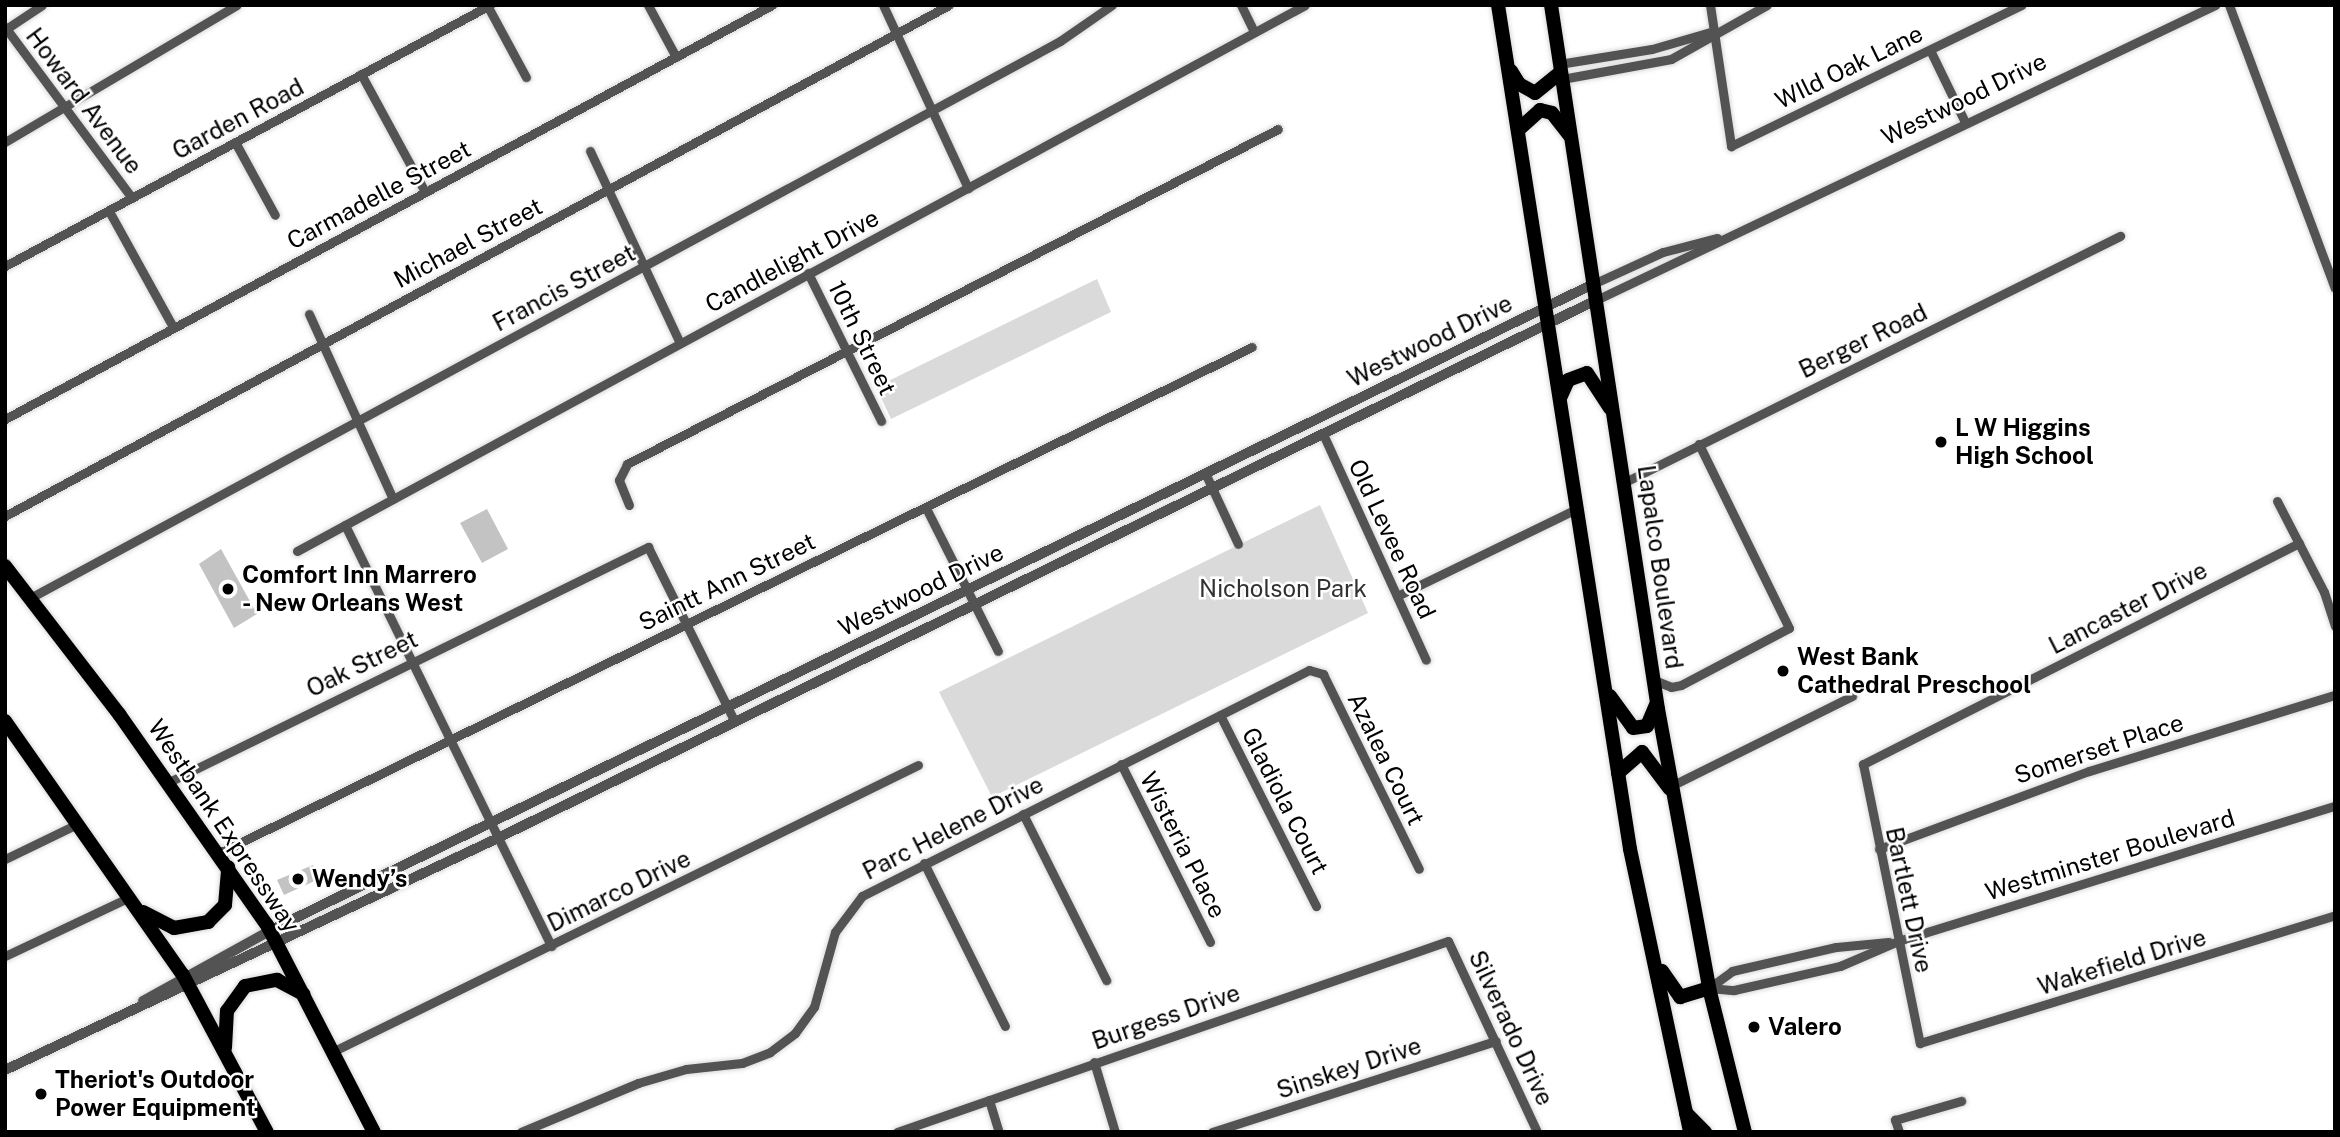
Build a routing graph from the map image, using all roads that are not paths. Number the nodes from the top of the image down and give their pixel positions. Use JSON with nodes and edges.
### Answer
{"nodes":[{"id":1,"x":42,"y":5,"type":"edge"},
{"id":2,"x":237,"y":5,"type":"edge"},
{"id":3,"x":648,"y":5,"type":"edge"},
{"id":4,"x":772,"y":5,"type":"edge"},
{"id":5,"x":883,"y":5,"type":"edge"},
{"id":6,"x":949,"y":5,"type":"edge"},
{"id":7,"x":1112,"y":5,"type":"edge"},
{"id":8,"x":1241,"y":5,"type":"edge"},
{"id":9,"x":1305,"y":5,"type":"edge"},
{"id":10,"x":1498,"y":5,"type":"edge"},
{"id":11,"x":1551,"y":5,"type":"edge"},
{"id":12,"x":1710,"y":5,"type":"edge"},
{"id":13,"x":1767,"y":5,"type":"edge"},
{"id":14,"x":2022,"y":5,"type":"edge"},
{"id":15,"x":2215,"y":5,"type":"edge"},
{"id":16,"x":2229,"y":5,"type":"edge"},
{"id":17,"x":488,"y":6,"type":"edge"},
{"id":18,"x":6,"y":28,"type":"edge"},
{"id":19,"x":1714,"y":31,"type":"junction"},
{"id":20,"x":1254,"y":32,"type":"junction"},
{"id":21,"x":896,"y":33,"type":"junction"},
{"id":22,"x":1930,"y":50,"type":"junction"},
{"id":23,"x":677,"y":57,"type":"junction"},
{"id":24,"x":1509,"y":66,"type":"junction"},
{"id":25,"x":1560,"y":71,"type":"junction"},
{"id":26,"x":361,"y":74,"type":"junction"},
{"id":27,"x":526,"y":78,"type":"dead end"},
{"id":28,"x":64,"y":107,"type":"junction"},
{"id":29,"x":932,"y":110,"type":"junction"},
{"id":30,"x":1965,"y":122,"type":"junction"},
{"id":31,"x":1279,"y":129,"type":"dead end"},
{"id":32,"x":1518,"y":130,"type":"junction"},
{"id":33,"x":1570,"y":136,"type":"junction"},
{"id":34,"x":5,"y":142,"type":"edge"},
{"id":35,"x":235,"y":142,"type":"junction"},
{"id":36,"x":590,"y":151,"type":"dead end"},
{"id":37,"x":968,"y":188,"type":"junction"},
{"id":38,"x":608,"y":189,"type":"junction"},
{"id":39,"x":425,"y":192,"type":"junction"},
{"id":40,"x":132,"y":198,"type":"junction"},
{"id":41,"x":109,"y":211,"type":"junction"},
{"id":42,"x":275,"y":215,"type":"dead end"},
{"id":43,"x":1732,"y":234,"type":"junction"},
{"id":44,"x":2120,"y":236,"type":"dead end"},
{"id":45,"x":5,"y":266,"type":"edge"},
{"id":46,"x":644,"y":266,"type":"junction"},
{"id":47,"x":808,"y":273,"type":"junction"},
{"id":48,"x":1593,"y":284,"type":"junction"},
{"id":49,"x":2335,"y":288,"type":"edge"},
{"id":50,"x":1596,"y":300,"type":"junction"},
{"id":51,"x":1544,"y":308,"type":"junction"},
{"id":52,"x":309,"y":314,"type":"dead end"},
{"id":53,"x":1548,"y":325,"type":"junction"},
{"id":54,"x":173,"y":327,"type":"junction"},
{"id":55,"x":680,"y":343,"type":"junction"},
{"id":56,"x":322,"y":344,"type":"junction"},
{"id":57,"x":1252,"y":347,"type":"dead end"},
{"id":58,"x":848,"y":351,"type":"junction"},
{"id":59,"x":1560,"y":398,"type":"junction"},
{"id":60,"x":1615,"y":415,"type":"junction"},
{"id":61,"x":5,"y":419,"type":"edge"},
{"id":62,"x":357,"y":421,"type":"junction"},
{"id":63,"x":881,"y":421,"type":"dead end"},
{"id":64,"x":1323,"y":434,"type":"junction"},
{"id":65,"x":1699,"y":444,"type":"junction"},
{"id":66,"x":1206,"y":475,"type":"junction"},
{"id":67,"x":1625,"y":482,"type":"junction"},
{"id":68,"x":1213,"y":490,"type":"junction"},
{"id":69,"x":393,"y":499,"type":"junction"},
{"id":70,"x":2277,"y":501,"type":"dead end"},
{"id":71,"x":629,"y":505,"type":"dead end"},
{"id":72,"x":926,"y":508,"type":"junction"},
{"id":73,"x":1578,"y":508,"type":"junction"},
{"id":74,"x":5,"y":516,"type":"edge"},
{"id":75,"x":345,"y":525,"type":"junction"},
{"id":76,"x":2299,"y":543,"type":"junction"},
{"id":77,"x":1238,"y":544,"type":"dead end"},
{"id":78,"x":297,"y":551,"type":"dead end"},
{"id":79,"x":5,"y":566,"type":"edge"},
{"id":80,"x":967,"y":591,"type":"junction"},
{"id":81,"x":1397,"y":596,"type":"junction"},
{"id":82,"x":30,"y":598,"type":"junction"},
{"id":83,"x":974,"y":606,"type":"junction"},
{"id":84,"x":687,"y":622,"type":"junction"},
{"id":85,"x":2335,"y":626,"type":"edge"},
{"id":86,"x":998,"y":650,"type":"dead end"},
{"id":87,"x":1426,"y":660,"type":"dead end"},
{"id":88,"x":410,"y":662,"type":"junction"},
{"id":89,"x":1315,"y":669,"type":"joint"},
{"id":90,"x":1654,"y":680,"type":"junction"},
{"id":91,"x":1605,"y":688,"type":"junction"},
{"id":92,"x":2335,"y":695,"type":"edge"},
{"id":93,"x":1852,"y":696,"type":"dead end"},
{"id":94,"x":1657,"y":699,"type":"junction"},
{"id":95,"x":729,"y":708,"type":"junction"},
{"id":96,"x":1220,"y":715,"type":"junction"},
{"id":97,"x":5,"y":722,"type":"edge"},
{"id":98,"x":736,"y":722,"type":"junction"},
{"id":99,"x":448,"y":738,"type":"junction"},
{"id":100,"x":1121,"y":764,"type":"junction"},
{"id":101,"x":1863,"y":764,"type":"joint"},
{"id":102,"x":918,"y":765,"type":"dead end"},
{"id":103,"x":1618,"y":773,"type":"junction"},
{"id":104,"x":169,"y":782,"type":"junction"},
{"id":105,"x":1674,"y":791,"type":"junction"},
{"id":106,"x":2335,"y":806,"type":"edge"},
{"id":107,"x":1023,"y":814,"type":"junction"},
{"id":108,"x":79,"y":823,"type":"junction"},
{"id":109,"x":491,"y":823,"type":"junction"},
{"id":110,"x":498,"y":838,"type":"junction"},
{"id":111,"x":1879,"y":849,"type":"junction"},
{"id":112,"x":223,"y":858,"type":"junction"},
{"id":113,"x":5,"y":859,"type":"edge"},
{"id":114,"x":924,"y":863,"type":"junction"},
{"id":115,"x":1419,"y":869,"type":"dead end"},
{"id":116,"x":131,"y":896,"type":"junction"},
{"id":117,"x":1316,"y":906,"type":"dead end"},
{"id":118,"x":1643,"y":909,"type":"junction"},
{"id":119,"x":141,"y":911,"type":"junction"},
{"id":120,"x":2335,"y":915,"type":"edge"},
{"id":121,"x":274,"y":937,"type":"junction"},
{"id":122,"x":1448,"y":941,"type":"joint"},
{"id":123,"x":1898,"y":941,"type":"junction"},
{"id":124,"x":1210,"y":942,"type":"dead end"},
{"id":125,"x":551,"y":946,"type":"junction"},
{"id":126,"x":5,"y":956,"type":"edge"},
{"id":127,"x":186,"y":980,"type":"junction"},
{"id":128,"x":1107,"y":980,"type":"dead end"},
{"id":129,"x":1709,"y":988,"type":"junction"},
{"id":130,"x":309,"y":999,"type":"junction"},
{"id":131,"x":1005,"y":1026,"type":"dead end"},
{"id":132,"x":1496,"y":1041,"type":"junction"},
{"id":133,"x":1920,"y":1043,"type":"joint"},
{"id":134,"x":225,"y":1048,"type":"junction"},
{"id":135,"x":336,"y":1050,"type":"junction"},
{"id":136,"x":1094,"y":1062,"type":"junction"},
{"id":137,"x":5,"y":1070,"type":"edge"},
{"id":138,"x":989,"y":1100,"type":"junction"},
{"id":139,"x":1961,"y":1101,"type":"dead end"},
{"id":140,"x":1685,"y":1112,"type":"junction"},
{"id":141,"x":1741,"y":1117,"type":"junction"},
{"id":142,"x":267,"y":1132,"type":"edge"},
{"id":143,"x":373,"y":1132,"type":"edge"},
{"id":144,"x":521,"y":1132,"type":"edge"},
{"id":145,"x":897,"y":1132,"type":"edge"},
{"id":146,"x":999,"y":1132,"type":"edge"},
{"id":147,"x":1115,"y":1132,"type":"edge"},
{"id":148,"x":1212,"y":1132,"type":"edge"},
{"id":149,"x":1537,"y":1132,"type":"edge"},
{"id":150,"x":1690,"y":1132,"type":"edge"},
{"id":151,"x":1705,"y":1132,"type":"edge"},
{"id":152,"x":1731,"y":1132,"type":"edge"},
{"id":153,"x":1745,"y":1132,"type":"edge"},
{"id":154,"x":1899,"y":1132,"type":"edge"}],
"edges":[{"from":1,"to":18,"type":"street"},
{"from":2,"to":28,"type":"street"},
{"from":3,"to":23,"type":"street"},
{"from":4,"to":23,"type":"street","name":"Carmadelle Street"},
{"from":5,"to":21,"type":"street"},
{"from":6,"to":21,"type":"street","name":"Michael Street"},
{"from":7,"to":29,"type":"street","name":"Francis Street"},
{"from":8,"to":20,"type":"street"},
{"from":9,"to":20,"type":"street","name":"Candlelight Drive"},
{"from":10,"to":24,"type":"main road"},
{"from":11,"to":25,"type":"main road","name":"Lapalco Boulevard"},
{"from":12,"to":19,"type":"street"},
{"from":13,"to":19,"type":"street"},
{"from":14,"to":22,"type":"street","name":"WIld Oak Lane"},
{"from":15,"to":30,"type":"street","name":"Westwood Drive"},
{"from":16,"to":49,"type":"street"},
{"from":17,"to":26,"type":"street","name":"Garden Road"},
{"from":17,"to":27,"type":"street"},
{"from":18,"to":28,"type":"street","name":"Howard Avenue"},
{"from":19,"to":22,"type":"street","name":"WIld Oak Lane"},
{"from":19,"to":25,"type":"street"},
{"from":19,"to":25,"type":"street"},
{"from":20,"to":37,"type":"street","name":"Candlelight Drive"},
{"from":21,"to":29,"type":"street"},
{"from":21,"to":38,"type":"street","name":"Michael Street"},
{"from":22,"to":30,"type":"street"},
{"from":23,"to":39,"type":"street","name":"Carmadelle Street"},
{"from":24,"to":25,"type":"main road"},
{"from":24,"to":32,"type":"main road"},
{"from":25,"to":33,"type":"main road","name":"Lapalco Boulevard"},
{"from":26,"to":35,"type":"street","name":"Garden Road"},
{"from":26,"to":39,"type":"street"},
{"from":28,"to":34,"type":"street"},
{"from":28,"to":40,"type":"street","name":"Howard Avenue"},
{"from":29,"to":37,"type":"street"},
{"from":29,"to":46,"type":"street","name":"Francis Street"},
{"from":30,"to":43,"type":"street","name":"Westwood Drive"},
{"from":31,"to":58,"type":"street"},
{"from":32,"to":33,"type":"main road"},
{"from":32,"to":51,"type":"main road"},
{"from":33,"to":48,"type":"main road","name":"Lapalco Boulevard"},
{"from":35,"to":40,"type":"street","name":"Garden Road"},
{"from":35,"to":42,"type":"street"},
{"from":36,"to":38,"type":"street"},
{"from":37,"to":47,"type":"street","name":"Candlelight Drive"},
{"from":38,"to":46,"type":"street"},
{"from":38,"to":56,"type":"street","name":"Michael Street"},
{"from":39,"to":54,"type":"street","name":"Carmadelle Street"},
{"from":40,"to":41,"type":"street","name":"Garden Road"},
{"from":41,"to":45,"type":"street","name":"Garden Road"},
{"from":41,"to":54,"type":"street"},
{"from":43,"to":48,"type":"street","name":"Westwood Drive"},
{"from":43,"to":50,"type":"street","name":"Westwood Drive"},
{"from":44,"to":65,"type":"street","name":"Berger Road"},
{"from":46,"to":55,"type":"street"},
{"from":46,"to":62,"type":"street","name":"Francis Street"},
{"from":47,"to":55,"type":"street","name":"Candlelight Drive"},
{"from":47,"to":58,"type":"street","name":"10th Street"},
{"from":48,"to":50,"type":"main road","name":"Lapalco Boulevard"},
{"from":48,"to":51,"type":"street","name":"Westwood Drive"},
{"from":50,"to":53,"type":"street","name":"Westwood Drive"},
{"from":50,"to":60,"type":"main road","name":"Lapalco Boulevard"},
{"from":51,"to":53,"type":"main road"},
{"from":51,"to":66,"type":"street","name":"Westwood Drive"},
{"from":52,"to":56,"type":"street"},
{"from":53,"to":59,"type":"main road"},
{"from":53,"to":64,"type":"street","name":"Westwood Drive"},
{"from":54,"to":61,"type":"street","name":"Carmadelle Street"},
{"from":55,"to":69,"type":"street","name":"Candlelight Drive"},
{"from":56,"to":62,"type":"street"},
{"from":56,"to":74,"type":"street","name":"Michael Street"},
{"from":57,"to":72,"type":"street","name":"Saintt Ann Street"},
{"from":58,"to":63,"type":"street","name":"10th Street"},
{"from":58,"to":71,"type":"street"},
{"from":59,"to":60,"type":"main road"},
{"from":59,"to":73,"type":"main road"},
{"from":60,"to":67,"type":"main road","name":"Lapalco Boulevard"},
{"from":62,"to":69,"type":"street"},
{"from":62,"to":82,"type":"street","name":"Francis Street"},
{"from":64,"to":68,"type":"street","name":"Westwood Drive"},
{"from":64,"to":81,"type":"street","name":"Old Levee Road"},
{"from":65,"to":67,"type":"street","name":"Berger Road"},
{"from":65,"to":90,"type":"street"},
{"from":66,"to":68,"type":"street"},
{"from":66,"to":80,"type":"street","name":"Westwood Drive"},
{"from":67,"to":90,"type":"main road","name":"Lapalco Boulevard"},
{"from":68,"to":77,"type":"street"},
{"from":68,"to":83,"type":"street","name":"Westwood Drive"},
{"from":69,"to":75,"type":"street","name":"Candlelight Drive"},
{"from":70,"to":76,"type":"street"},
{"from":72,"to":80,"type":"street"},
{"from":72,"to":84,"type":"street","name":"Saintt Ann Street"},
{"from":73,"to":81,"type":"street"},
{"from":73,"to":91,"type":"main road"},
{"from":75,"to":78,"type":"street","name":"Candlelight Drive"},
{"from":75,"to":88,"type":"street"},
{"from":76,"to":85,"type":"street"},
{"from":76,"to":101,"type":"street","name":"Lancaster Drive"},
{"from":79,"to":82,"type":"main road","name":"Westbank Expressway"},
{"from":80,"to":83,"type":"street"},
{"from":80,"to":95,"type":"street","name":"Westwood Drive"},
{"from":81,"to":87,"type":"street","name":"Old Levee Road"},
{"from":82,"to":104,"type":"main road","name":"Westbank Expressway"},
{"from":83,"to":86,"type":"street"},
{"from":83,"to":98,"type":"street","name":"Westwood Drive"},
{"from":84,"to":88,"type":"street","name":"Oak Street"},
{"from":84,"to":95,"type":"street"},
{"from":84,"to":99,"type":"street","name":"Saintt Ann Street"},
{"from":88,"to":99,"type":"street"},
{"from":88,"to":104,"type":"street","name":"Oak Street"},
{"from":89,"to":96,"type":"street","name":"Parc Helene Drive"},
{"from":89,"to":115,"type":"street","name":"Azalea Court"},
{"from":90,"to":94,"type":"main road","name":"Lapalco Boulevard"},
{"from":91,"to":94,"type":"main road"},
{"from":91,"to":103,"type":"main road"},
{"from":92,"to":111,"type":"street","name":"Somerset Place"},
{"from":93,"to":105,"type":"street"},
{"from":94,"to":105,"type":"main road","name":"Lapalco Boulevard"},
{"from":95,"to":98,"type":"street"},
{"from":95,"to":109,"type":"street","name":"Westwood Drive"},
{"from":96,"to":100,"type":"street","name":"Parc Helene Drive"},
{"from":96,"to":117,"type":"street","name":"Gladiola Court"},
{"from":97,"to":108,"type":"main road"},
{"from":98,"to":110,"type":"street","name":"Westwood Drive"},
{"from":99,"to":109,"type":"street"},
{"from":99,"to":112,"type":"street","name":"Saintt Ann Street"},
{"from":100,"to":107,"type":"street","name":"Parc Helene Drive"},
{"from":100,"to":124,"type":"street","name":"Wisteria Place"},
{"from":101,"to":111,"type":"street","name":"Bartlett Drive"},
{"from":102,"to":125,"type":"street","name":"Dimarco Drive"},
{"from":103,"to":105,"type":"main road"},
{"from":103,"to":118,"type":"main road"},
{"from":104,"to":112,"type":"main road","name":"Westbank Expressway"},
{"from":105,"to":129,"type":"main road","name":"Lapalco Boulevard"},
{"from":106,"to":123,"type":"street","name":"Westminster Boulevard"},
{"from":107,"to":114,"type":"street","name":"Parc Helene Drive"},
{"from":107,"to":128,"type":"street"},
{"from":108,"to":113,"type":"street"},
{"from":108,"to":116,"type":"main road"},
{"from":109,"to":110,"type":"street"},
{"from":109,"to":121,"type":"street","name":"Westwood Drive"},
{"from":110,"to":121,"type":"street","name":"Westwood Drive"},
{"from":110,"to":125,"type":"street"},
{"from":111,"to":123,"type":"street","name":"Bartlett Drive"},
{"from":112,"to":119,"type":"main road"},
{"from":112,"to":121,"type":"main road","name":"Westbank Expressway"},
{"from":114,"to":131,"type":"street"},
{"from":114,"to":144,"type":"street","name":"Parc Helene Drive"},
{"from":116,"to":119,"type":"main road"},
{"from":116,"to":126,"type":"street"},
{"from":118,"to":129,"type":"main road"},
{"from":118,"to":140,"type":"main road"},
{"from":119,"to":127,"type":"main road"},
{"from":120,"to":133,"type":"street","name":"Wakefield Drive"},
{"from":121,"to":127,"type":"street","name":"Westwood Drive"},
{"from":121,"to":130,"type":"main road","name":"Westbank Expressway"},
{"from":122,"to":132,"type":"street","name":"Silverado Drive"},
{"from":122,"to":136,"type":"street","name":"Burgess Drive"},
{"from":123,"to":129,"type":"street","name":"Westminster Boulevard"},
{"from":123,"to":129,"type":"street","name":"Westminster Boulevard"},
{"from":123,"to":133,"type":"street","name":"Bartlett Drive"},
{"from":125,"to":135,"type":"street","name":"Dimarco Drive"},
{"from":127,"to":134,"type":"main road"},
{"from":127,"to":137,"type":"street","name":"Westwood Drive"},
{"from":129,"to":141,"type":"main road","name":"Lapalco Boulevard"},
{"from":130,"to":134,"type":"main road"},
{"from":130,"to":135,"type":"main road","name":"Westbank Expressway"},
{"from":132,"to":148,"type":"street","name":"Sinskey Drive"},
{"from":132,"to":149,"type":"street","name":"Silverado Drive"},
{"from":134,"to":142,"type":"main road"},
{"from":135,"to":143,"type":"main road","name":"Westbank Expressway"},
{"from":136,"to":138,"type":"street","name":"Burgess Drive"},
{"from":136,"to":147,"type":"street"},
{"from":138,"to":145,"type":"street","name":"Burgess Drive"},
{"from":138,"to":146,"type":"street"},
{"from":139,"to":154,"type":"street"},
{"from":140,"to":150,"type":"main road"},
{"from":140,"to":151,"type":"main road"},
{"from":141,"to":152,"type":"main road"},
{"from":141,"to":153,"type":"main road","name":"Lapalco Boulevard"}]}
